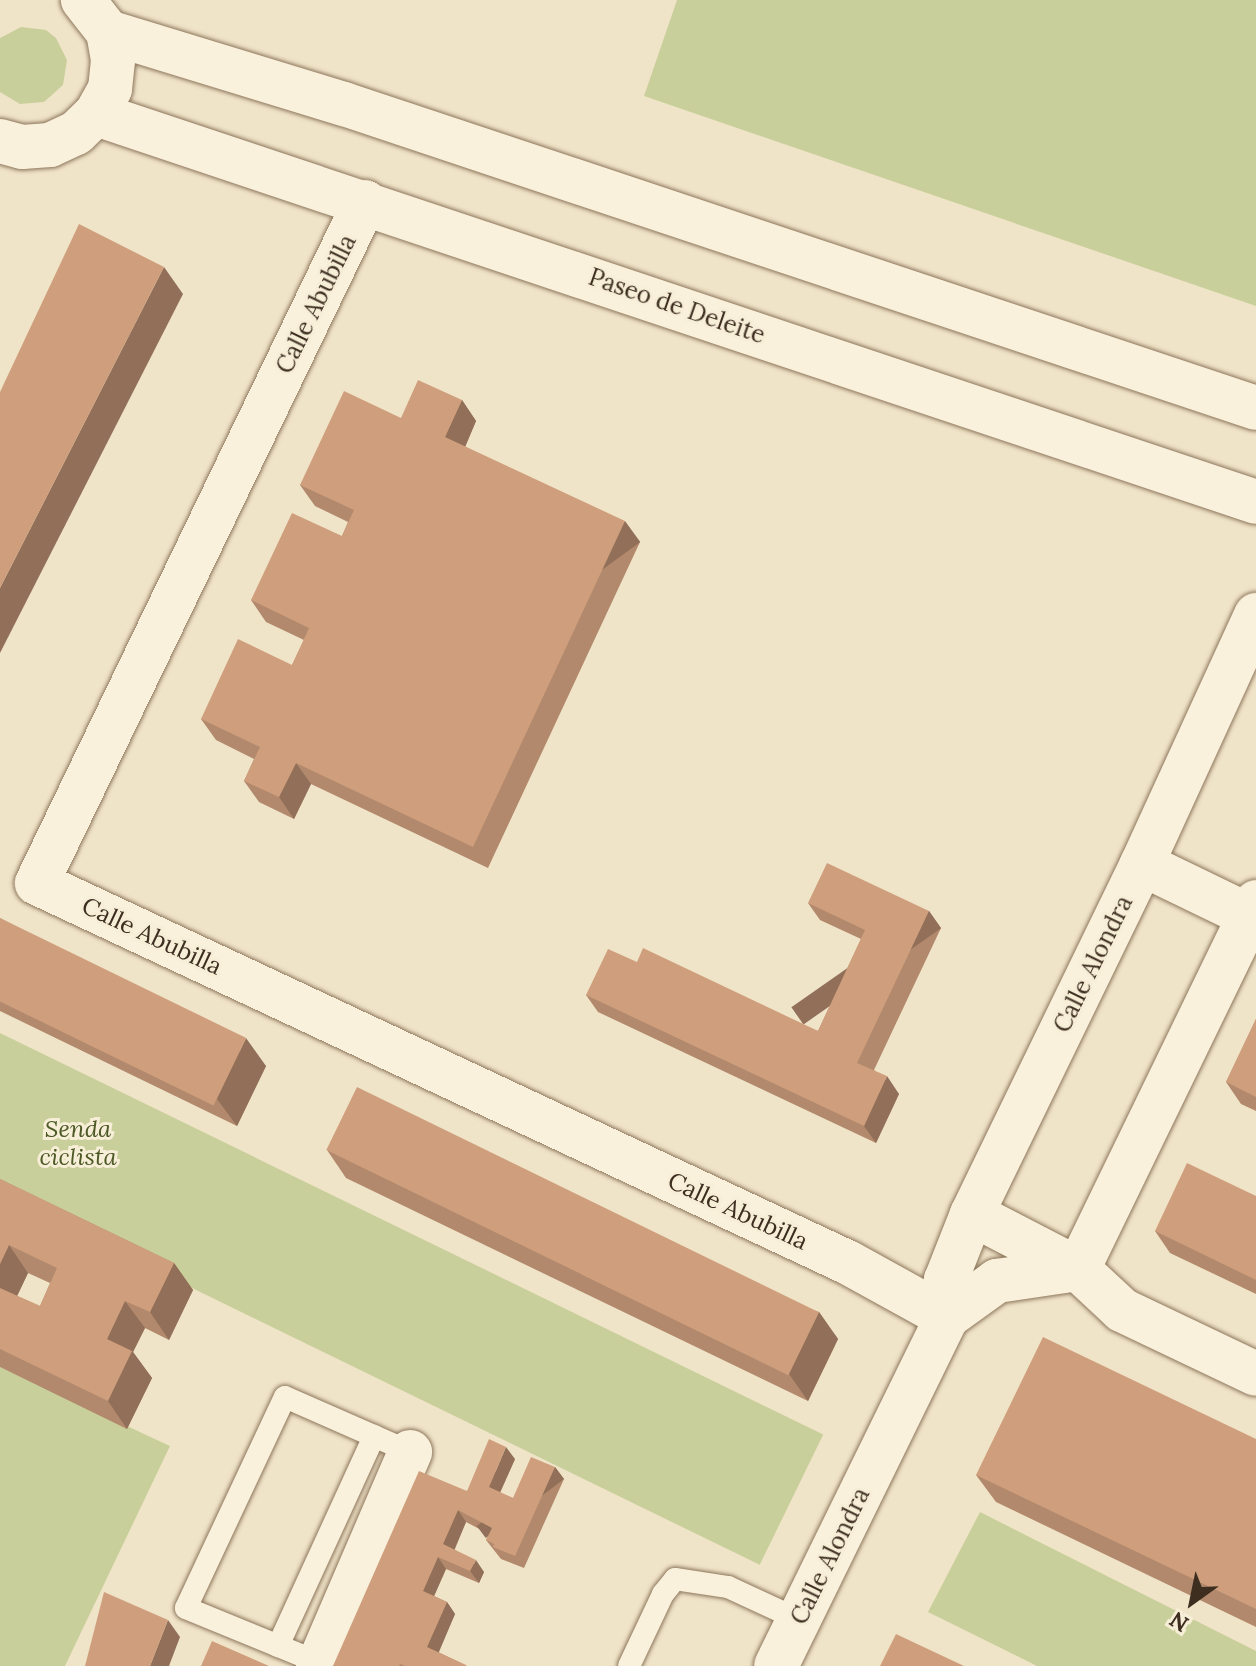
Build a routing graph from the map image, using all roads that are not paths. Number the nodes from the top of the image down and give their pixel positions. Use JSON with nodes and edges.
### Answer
{"nodes":[{"id":1,"x":96,"y":16,"type":"edge"},
{"id":2,"x":96,"y":114,"type":"junction"},
{"id":3,"x":7,"y":152,"type":"edge"},
{"id":4,"x":365,"y":202,"type":"junction"},
{"id":5,"x":1256,"y":408,"type":"edge"},
{"id":6,"x":1256,"y":502,"type":"edge"},
{"id":7,"x":1256,"y":615,"type":"edge"},
{"id":8,"x":1142,"y":864,"type":"junction"},
{"id":9,"x":1254,"y":912,"type":"edge"},
{"id":10,"x":972,"y":1214,"type":"junction"},
{"id":11,"x":1078,"y":1269,"type":"junction"},
{"id":12,"x":947,"y":1317,"type":"junction"},
{"id":13,"x":1256,"y":1374,"type":"edge"},
{"id":14,"x":392,"y":1444,"type":"junction"},
{"id":15,"x":799,"y":1620,"type":"junction"},
{"id":16,"x":278,"y":1646,"type":"junction"},
{"id":17,"x":319,"y":1664,"type":"edge"},
{"id":18,"x":629,"y":1666,"type":"edge"},
{"id":19,"x":776,"y":1666,"type":"edge"}],
"edges":[{"from":1,"to":2,"type":"street"},
{"from":1,"to":5,"type":"street"},
{"from":2,"to":3,"type":"street"},
{"from":2,"to":4,"type":"street","name":"Paseo de Deleite"},
{"from":4,"to":6,"type":"street","name":"Paseo de Deleite"},
{"from":4,"to":12,"type":"street","name":"Calle Abubilla"},
{"from":7,"to":8,"type":"street","name":"Calle Alondra"},
{"from":8,"to":9,"type":"street"},
{"from":8,"to":10,"type":"street","name":"Calle Alondra"},
{"from":9,"to":11,"type":"street"},
{"from":10,"to":11,"type":"street"},
{"from":10,"to":12,"type":"street","name":"Calle Alondra"},
{"from":11,"to":12,"type":"street","name":"Calle Alondra"},
{"from":11,"to":13,"type":"street"},
{"from":12,"to":15,"type":"street","name":"Calle Alondra"},
{"from":14,"to":16,"type":"lane"},
{"from":14,"to":16,"type":"lane"},
{"from":14,"to":17,"type":"street"},
{"from":15,"to":18,"type":"lane"},
{"from":15,"to":19,"type":"street","name":"Calle Alondra"},
{"from":16,"to":17,"type":"lane"}]}
